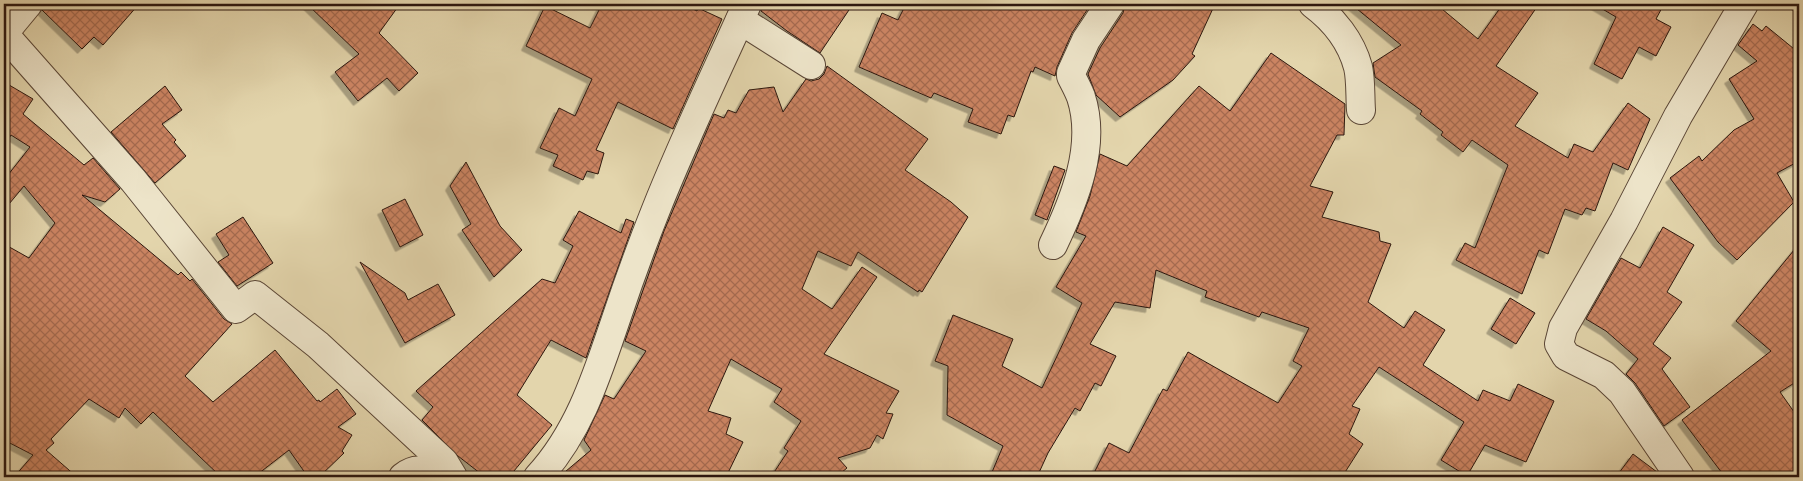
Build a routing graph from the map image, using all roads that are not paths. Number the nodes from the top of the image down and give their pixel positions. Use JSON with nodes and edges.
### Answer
{"nodes":[{"id":1,"x":28,"y":4,"type":"edge"},
{"id":2,"x":1110,"y":4,"type":"edge"},
{"id":3,"x":1313,"y":4,"type":"edge"},
{"id":4,"x":1744,"y":4,"type":"edge"},
{"id":5,"x":743,"y":12,"type":"edge"},
{"id":6,"x":4,"y":33,"type":"edge"},
{"id":7,"x":812,"y":65,"type":"dead end"},
{"id":8,"x":1361,"y":110,"type":"dead end"},
{"id":9,"x":1053,"y":245,"type":"dead end"},
{"id":10,"x":403,"y":477,"type":"edge"},
{"id":11,"x":436,"y":477,"type":"edge"},
{"id":12,"x":453,"y":477,"type":"edge"},
{"id":13,"x":538,"y":477,"type":"edge"},
{"id":14,"x":1680,"y":477,"type":"edge"}],
"edges":[{"from":1,"to":6,"type":"street"},
{"from":2,"to":9,"type":"street"},
{"from":3,"to":8,"type":"street"},
{"from":4,"to":14,"type":"street"},
{"from":5,"to":7,"type":"street"},
{"from":5,"to":13,"type":"street"},
{"from":6,"to":12,"type":"street"},
{"from":10,"to":11,"type":"street"}]}
